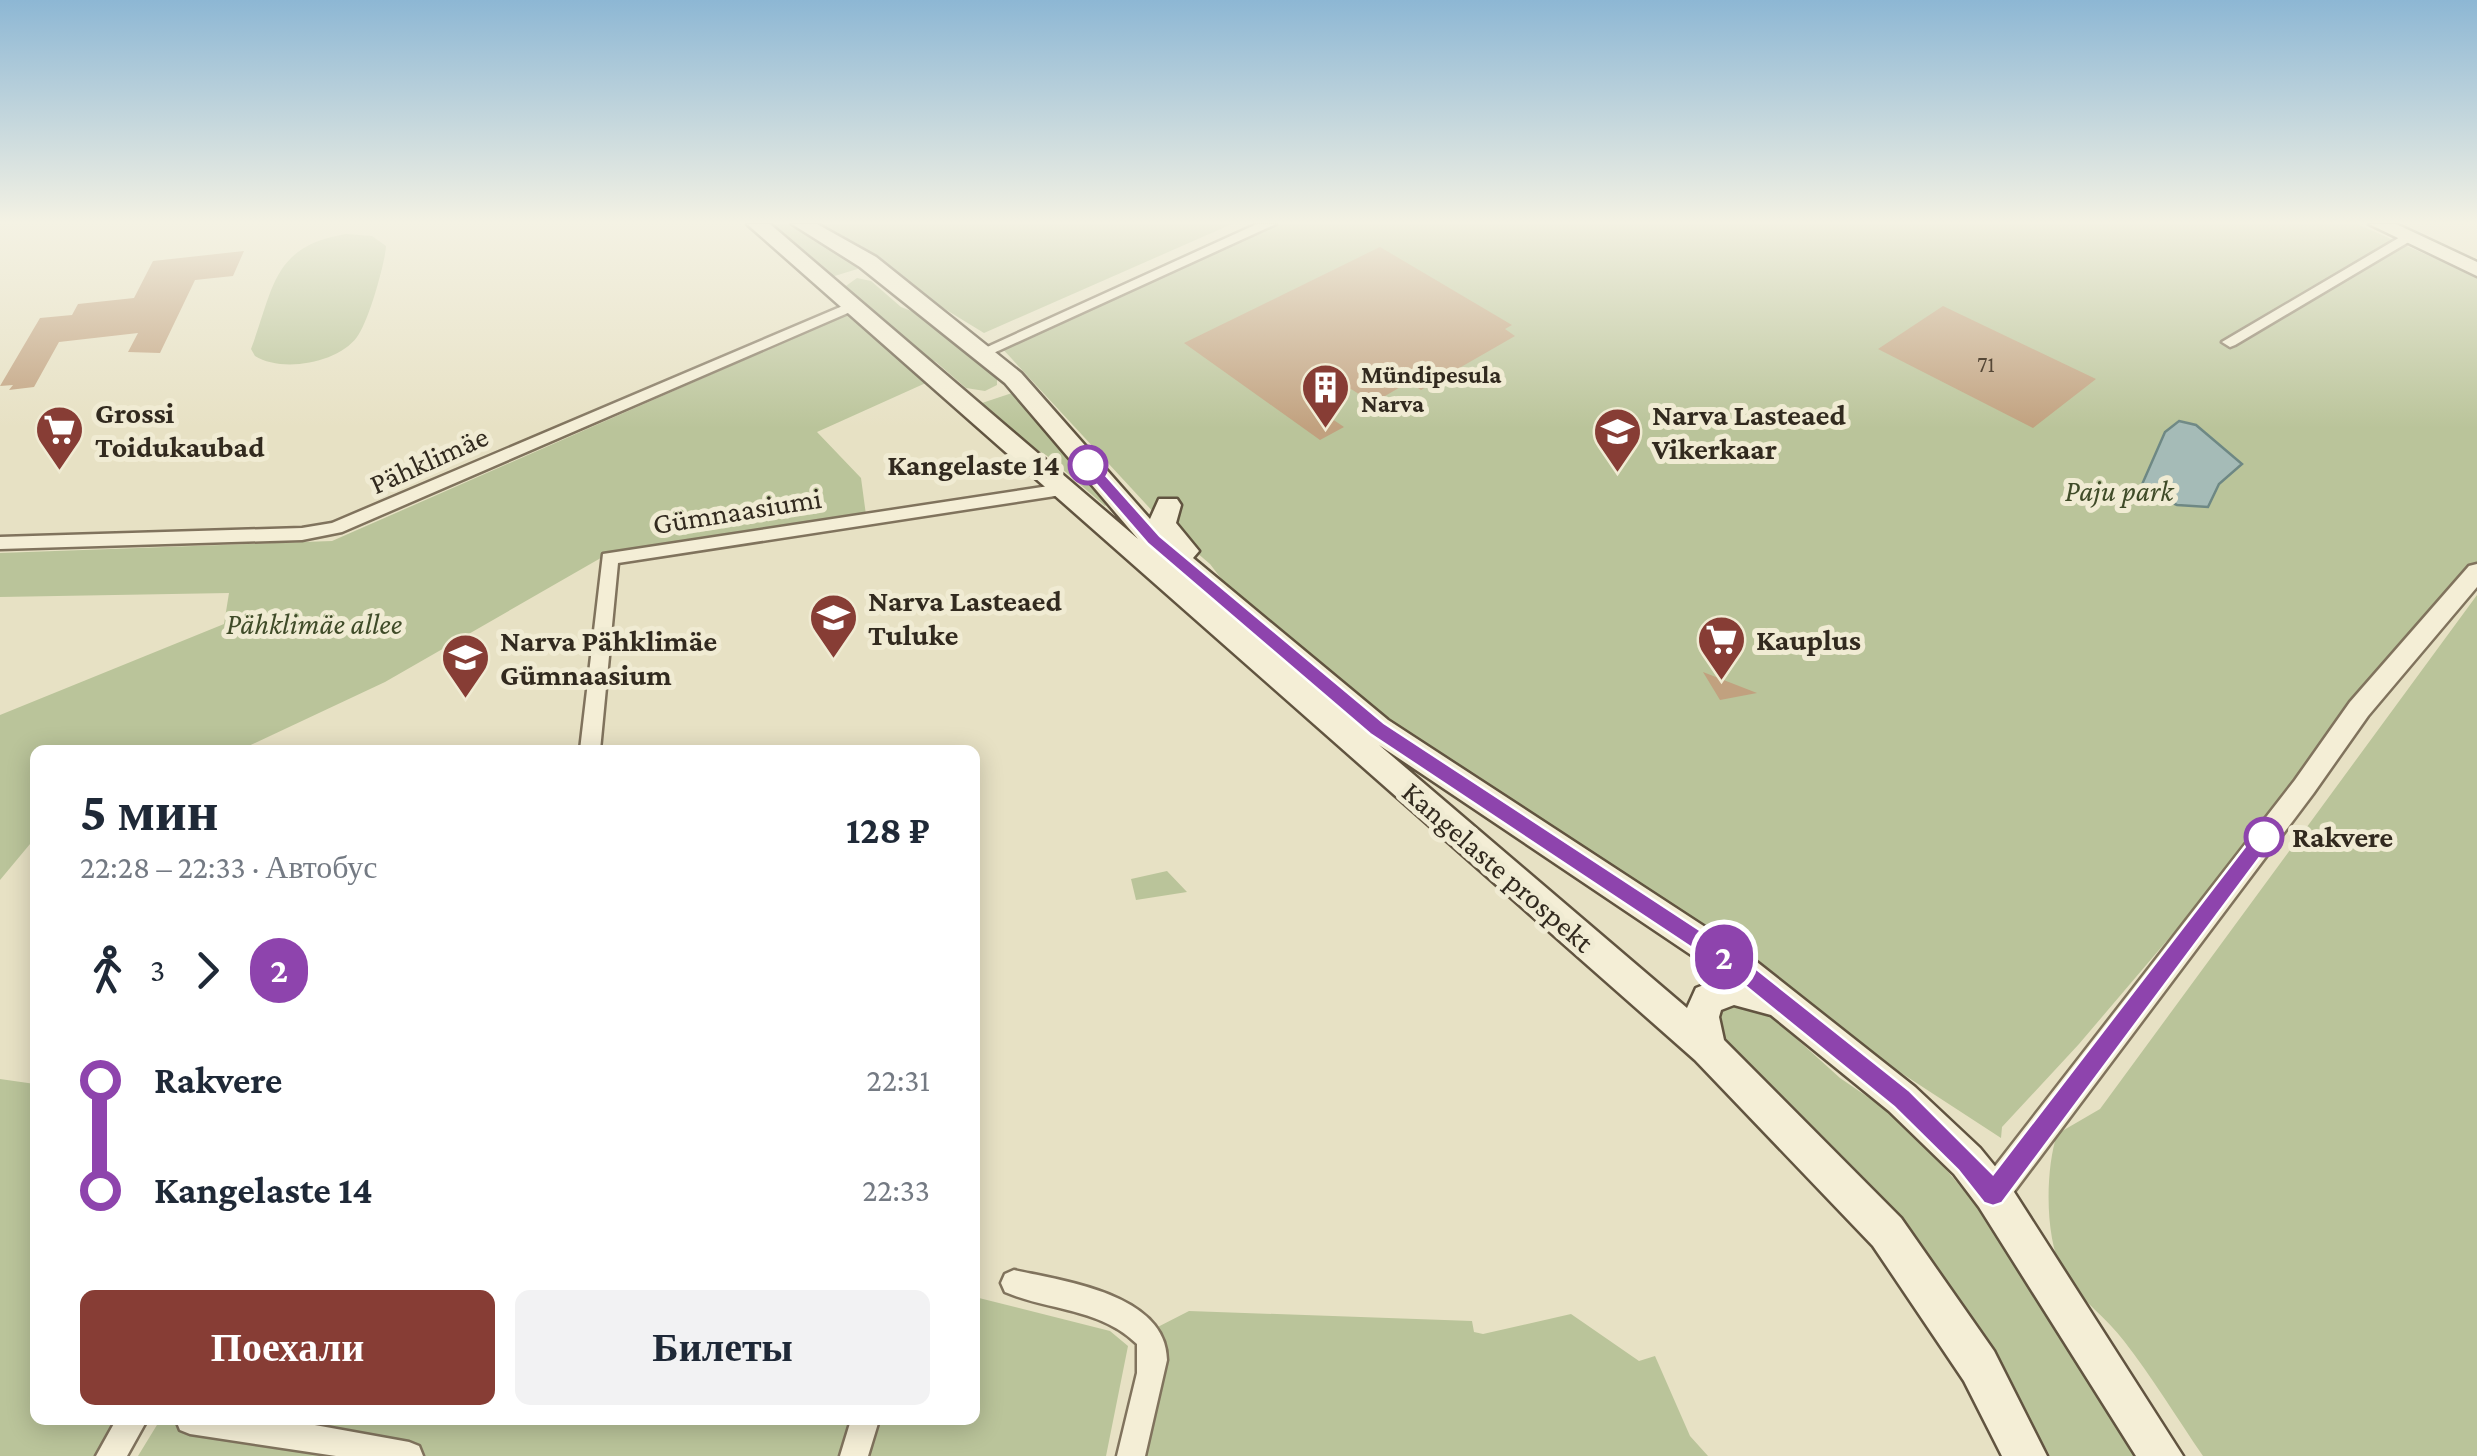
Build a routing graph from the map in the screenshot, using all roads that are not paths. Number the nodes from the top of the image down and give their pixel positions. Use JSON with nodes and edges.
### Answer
{"nodes":[{"id":1,"x":835,"y":292,"type":"edge"},
{"id":2,"x":841,"y":292,"type":"edge"},
{"id":3,"x":907,"y":292,"type":"edge"},
{"id":4,"x":1118,"y":292,"type":"edge"},
{"id":5,"x":2315,"y":292,"type":"edge"},
{"id":6,"x":844,"y":300,"type":"junction"},
{"id":7,"x":2230,"y":342,"type":"dead end"},
{"id":8,"x":982,"y":353,"type":"junction"},
{"id":9,"x":1014,"y":378,"type":"junction"},
{"id":10,"x":953,"y":395,"type":"junction"},
{"id":11,"x":1062,"y":490,"type":"junction"},
{"id":12,"x":1168,"y":505,"type":"dead end"},
{"id":13,"x":1121,"y":523,"type":"junction"},
{"id":14,"x":0,"y":543,"type":"edge"},
{"id":15,"x":2477,"y":572,"type":"edge"},
{"id":16,"x":1227,"y":605,"type":"junction"},
{"id":17,"x":590,"y":745,"type":"edge"},
{"id":18,"x":1785,"y":1005,"type":"junction"},
{"id":19,"x":1708,"y":1048,"type":"junction"},
{"id":20,"x":1993,"y":1194,"type":"junction"},
{"id":21,"x":1014,"y":1283,"type":"dead end"},
{"id":22,"x":130,"y":1425,"type":"edge"},
{"id":23,"x":224,"y":1425,"type":"edge"},
{"id":24,"x":863,"y":1425,"type":"edge"},
{"id":25,"x":110,"y":1456,"type":"edge"},
{"id":26,"x":409,"y":1456,"type":"edge"},
{"id":27,"x":854,"y":1456,"type":"edge"},
{"id":28,"x":1131,"y":1456,"type":"edge"},
{"id":29,"x":2024,"y":1456,"type":"edge"},
{"id":30,"x":2161,"y":1456,"type":"edge"}],
"edges":[{"from":1,"to":6,"type":"main road","name":"Kangelaste prospekt"},
{"from":2,"to":6,"type":"main road"},
{"from":3,"to":8,"type":"main road","name":"Kangelaste prospekt"},
{"from":4,"to":8,"type":"street"},
{"from":5,"to":7,"type":"street"},
{"from":6,"to":10,"type":"main road","name":"Kangelaste prospekt"},
{"from":6,"to":14,"type":"street","name":"Pähklimäe"},
{"from":8,"to":9,"type":"main road","name":"Kangelaste prospekt"},
{"from":9,"to":10,"type":"main road"},
{"from":9,"to":13,"type":"main road","name":"Kangelaste prospekt"},
{"from":10,"to":11,"type":"main road","name":"Kangelaste prospekt"},
{"from":11,"to":13,"type":"main road","name":"Kangelaste prospekt"},
{"from":11,"to":17,"type":"street","name":"Gümnaasiumi"},
{"from":12,"to":16,"type":"main road"},
{"from":13,"to":16,"type":"main road","name":"Kangelaste prospekt"},
{"from":13,"to":19,"type":"main road","name":"Kangelaste prospekt"},
{"from":15,"to":20,"type":"street"},
{"from":16,"to":18,"type":"main road","name":"Kangelaste prospekt"},
{"from":18,"to":19,"type":"main road","name":"Kangelaste prospekt"},
{"from":18,"to":20,"type":"main road","name":"Kangelaste prospekt"},
{"from":19,"to":29,"type":"main road","name":"Kangelaste prospekt"},
{"from":20,"to":30,"type":"main road","name":"Kangelaste prospekt"},
{"from":21,"to":28,"type":"street"},
{"from":22,"to":25,"type":"street"},
{"from":23,"to":26,"type":"street"},
{"from":24,"to":27,"type":"street"}]}
